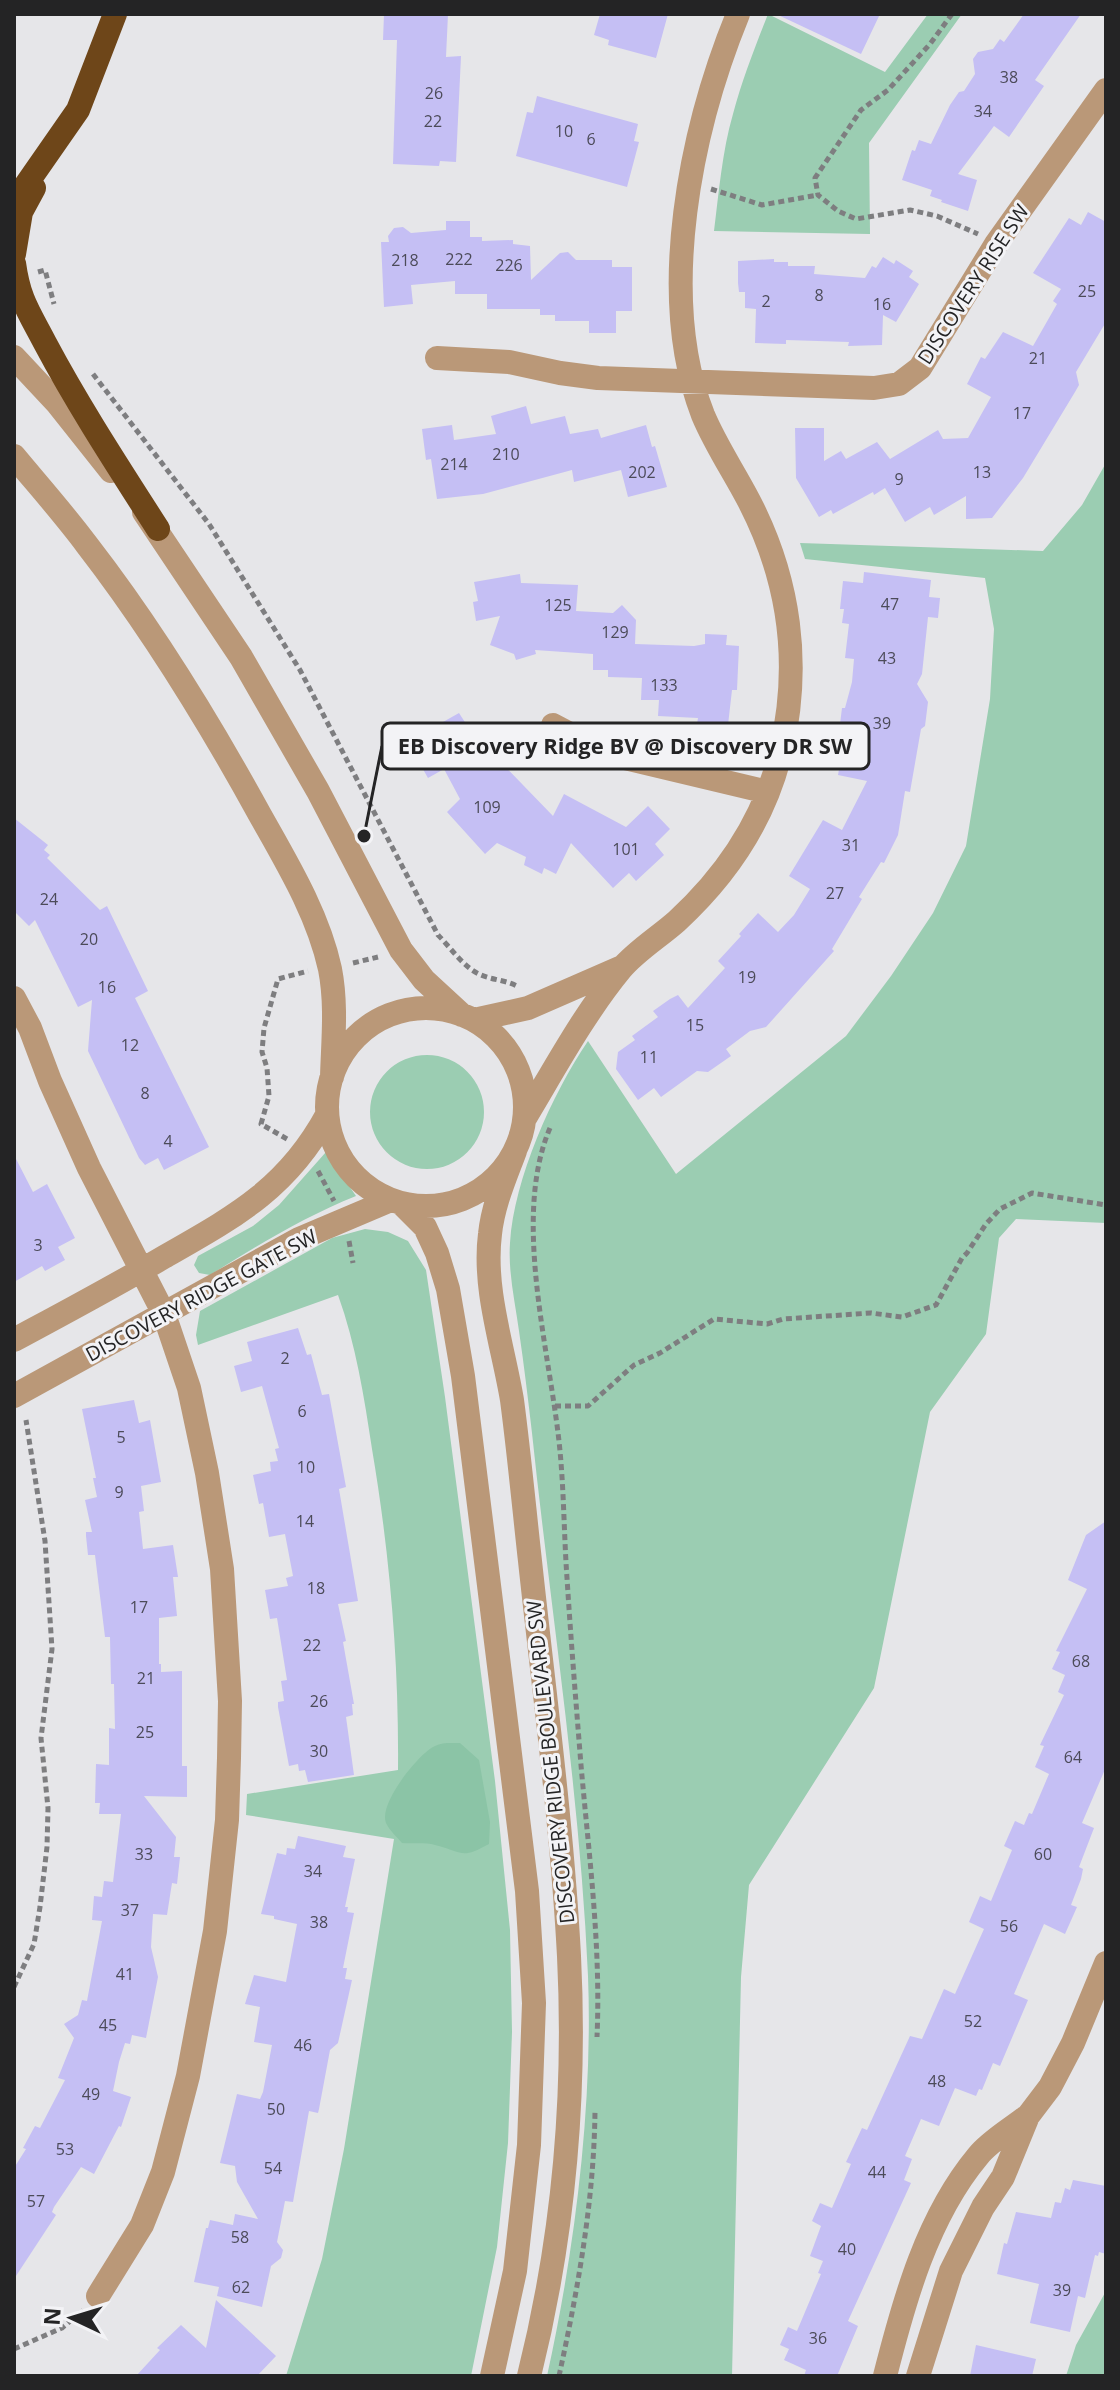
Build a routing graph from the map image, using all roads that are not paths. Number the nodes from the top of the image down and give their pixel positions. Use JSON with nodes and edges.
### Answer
{"nodes":[{"id":1,"x":115,"y":14,"type":"edge"},
{"id":2,"x":738,"y":14,"type":"edge"},
{"id":3,"x":1106,"y":90,"type":"edge"},
{"id":4,"x":78,"y":110,"type":"junction"},
{"id":5,"x":14,"y":202,"type":"edge"},
{"id":6,"x":14,"y":254,"type":"edge"},
{"id":7,"x":14,"y":263,"type":"edge"},
{"id":8,"x":14,"y":357,"type":"edge"},
{"id":9,"x":437,"y":358,"type":"dead end"},
{"id":10,"x":693,"y":382,"type":"junction"},
{"id":11,"x":14,"y":456,"type":"edge"},
{"id":12,"x":158,"y":529,"type":"junction"},
{"id":13,"x":553,"y":725,"type":"dead end"},
{"id":14,"x":768,"y":792,"type":"junction"},
{"id":15,"x":622,"y":967,"type":"junction"},
{"id":16,"x":14,"y":998,"type":"edge"},
{"id":17,"x":468,"y":1017,"type":"junction"},
{"id":18,"x":332,"y":1077,"type":"junction"},
{"id":19,"x":327,"y":1115,"type":"junction"},
{"id":20,"x":525,"y":1118,"type":"junction"},
{"id":21,"x":515,"y":1151,"type":"junction"},
{"id":22,"x":396,"y":1202,"type":"junction"},
{"id":23,"x":143,"y":1269,"type":"junction"},
{"id":24,"x":164,"y":1314,"type":"junction"},
{"id":25,"x":14,"y":1340,"type":"edge"},
{"id":26,"x":14,"y":1396,"type":"edge"},
{"id":27,"x":1106,"y":1963,"type":"edge"},
{"id":28,"x":1028,"y":2116,"type":"junction"},
{"id":29,"x":98,"y":2296,"type":"road end"},
{"id":30,"x":492,"y":2376,"type":"edge"},
{"id":31,"x":529,"y":2376,"type":"edge"},
{"id":32,"x":885,"y":2376,"type":"edge"},
{"id":33,"x":918,"y":2376,"type":"edge"}],
"edges":[{"from":1,"to":4,"type":"highway"},
{"from":2,"to":10,"type":"street"},
{"from":3,"to":10,"type":"street","name":"DISCOVERY RISE SW"},
{"from":4,"to":5,"type":"highway"},
{"from":4,"to":6,"type":"highway"},
{"from":7,"to":12,"type":"highway"},
{"from":8,"to":12,"type":"street"},
{"from":9,"to":10,"type":"street","name":"DISCOVERY RISE SW"},
{"from":10,"to":14,"type":"street"},
{"from":11,"to":18,"type":"street"},
{"from":12,"to":17,"type":"street"},
{"from":13,"to":14,"type":"street"},
{"from":14,"to":15,"type":"street"},
{"from":15,"to":17,"type":"street"},
{"from":15,"to":20,"type":"street"},
{"from":16,"to":23,"type":"street"},
{"from":17,"to":18,"type":"street"},
{"from":17,"to":20,"type":"street"},
{"from":18,"to":19,"type":"street"},
{"from":19,"to":22,"type":"street"},
{"from":19,"to":23,"type":"street"},
{"from":20,"to":21,"type":"street"},
{"from":21,"to":22,"type":"street"},
{"from":21,"to":31,"type":"street","name":"DISCOVERY RIDGE BOULEVARD SW"},
{"from":22,"to":24,"type":"street","name":"DISCOVERY RIDGE GATE SW"},
{"from":22,"to":30,"type":"street","name":"DISCOVERY RIDGE BOULEVARD SW"},
{"from":23,"to":24,"type":"street"},
{"from":23,"to":25,"type":"street"},
{"from":24,"to":26,"type":"street","name":"DISCOVERY RIDGE GATE SW"},
{"from":24,"to":29,"type":"street"},
{"from":27,"to":28,"type":"street"},
{"from":28,"to":32,"type":"street"},
{"from":28,"to":33,"type":"street"}]}
